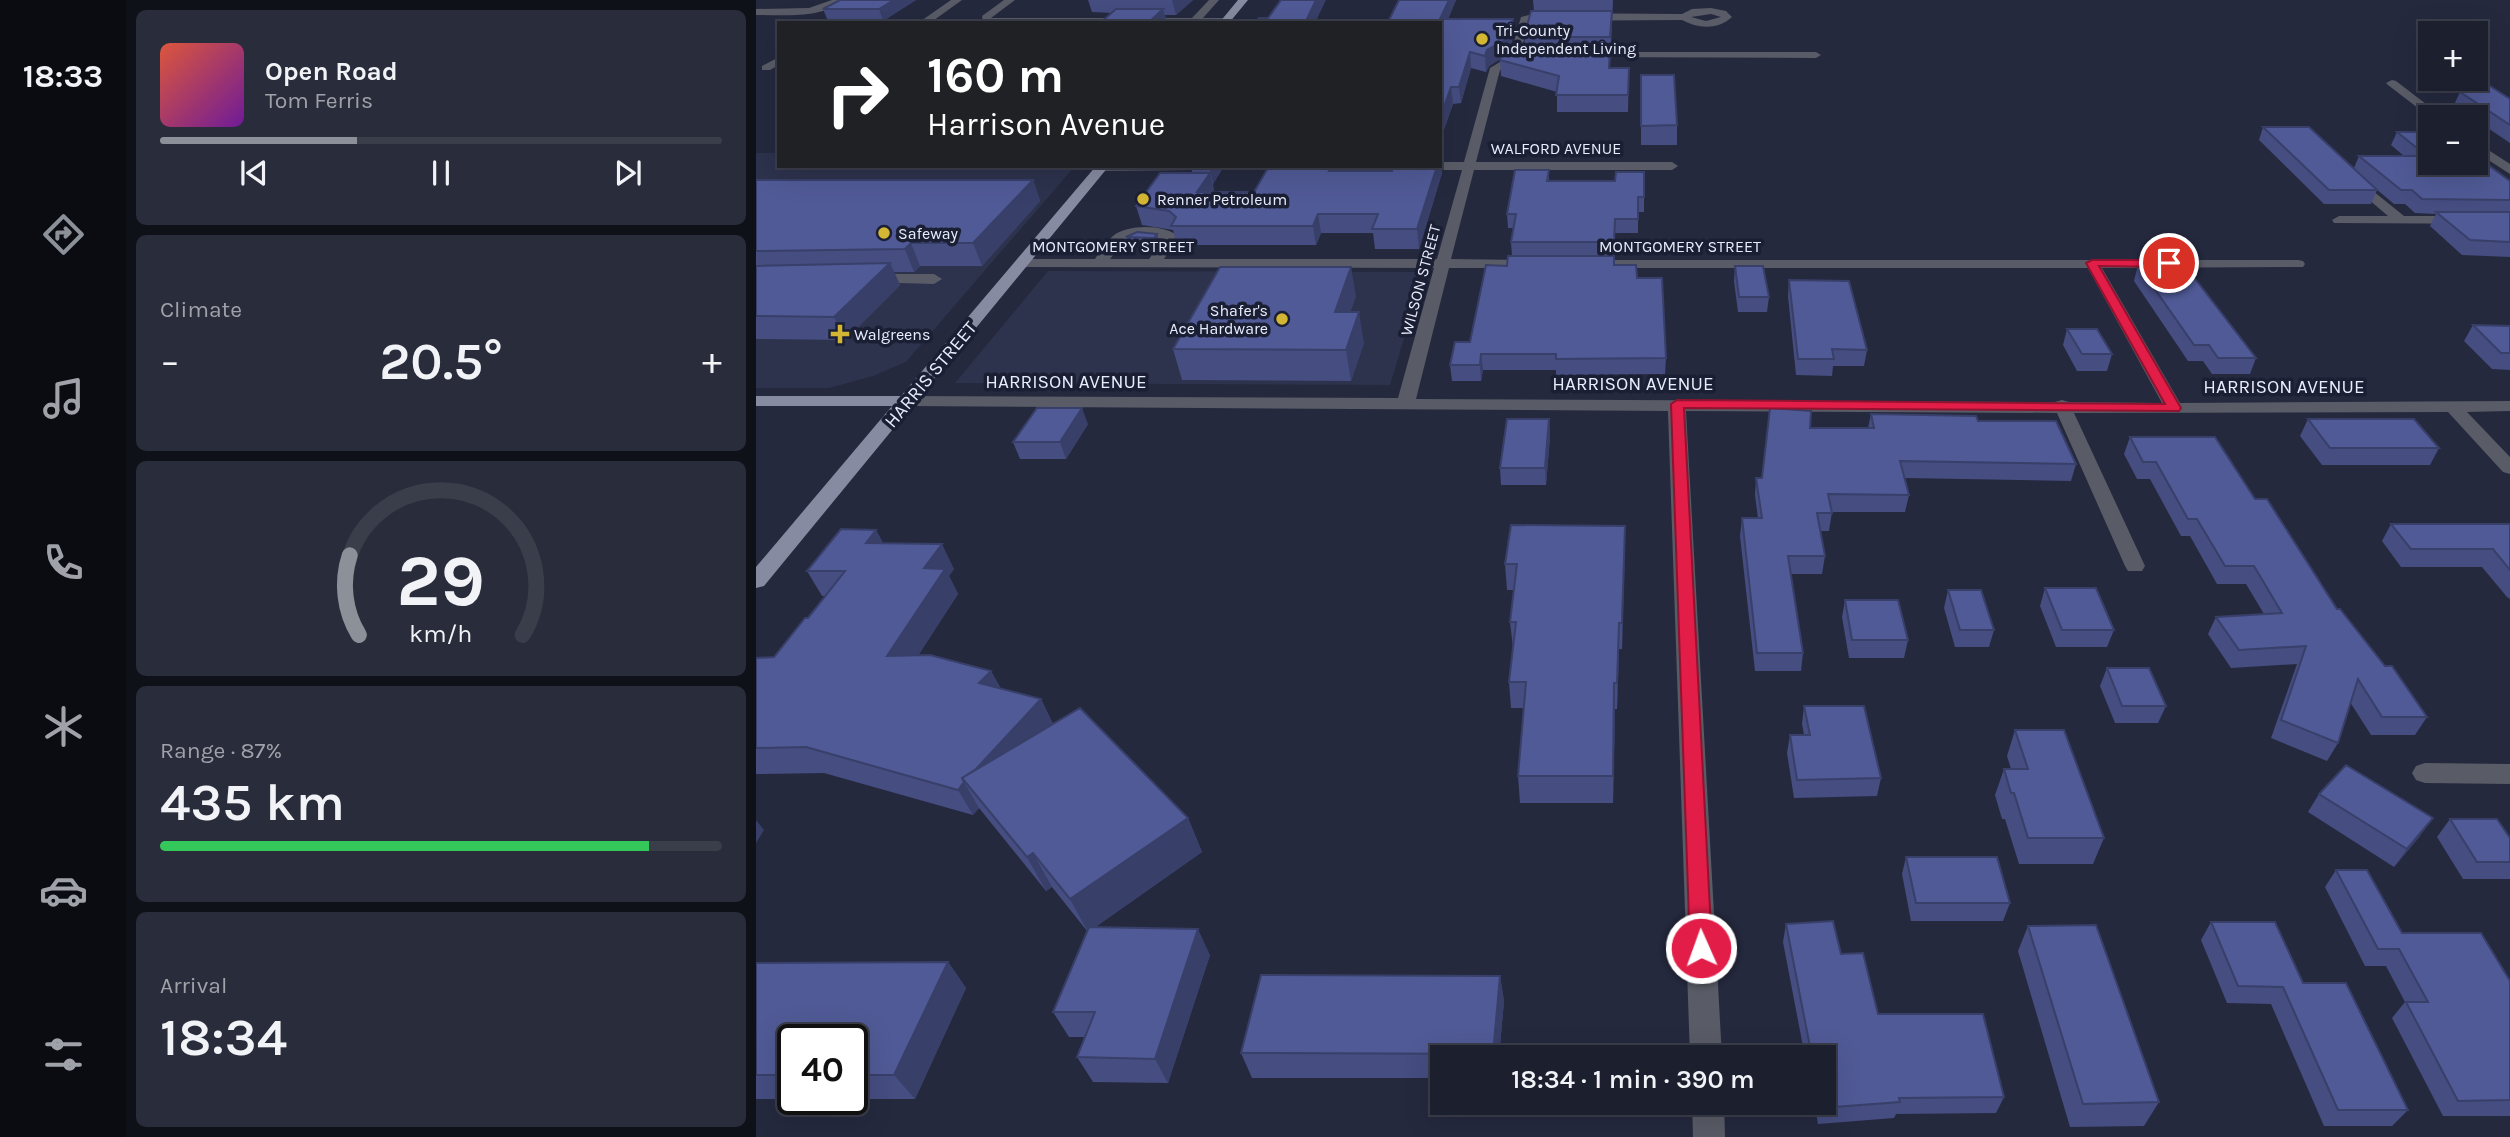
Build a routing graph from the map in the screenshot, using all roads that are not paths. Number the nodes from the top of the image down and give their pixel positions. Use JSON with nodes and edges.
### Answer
{"nodes":[{"id":1,"x":839,"y":0,"type":"edge"},
{"id":2,"x":957,"y":0,"type":"edge"},
{"id":3,"x":1010,"y":0,"type":"edge"},
{"id":4,"x":1214,"y":0,"type":"edge"},
{"id":5,"x":1243,"y":0,"type":"edge"},
{"id":6,"x":1703,"y":5,"type":"edge"},
{"id":7,"x":756,"y":12,"type":"edge"},
{"id":8,"x":1684,"y":17,"type":"junction"},
{"id":9,"x":926,"y":21,"type":"edge"},
{"id":10,"x":1195,"y":21,"type":"edge"},
{"id":11,"x":1226,"y":21,"type":"edge"},
{"id":12,"x":1720,"y":39,"type":"junction"},
{"id":13,"x":1515,"y":55,"type":"junction"},
{"id":14,"x":1529,"y":55,"type":"edge"},
{"id":15,"x":1571,"y":55,"type":"edge"},
{"id":16,"x":1816,"y":55,"type":"dead end"},
{"id":17,"x":777,"y":61,"type":"edge"},
{"id":18,"x":766,"y":68,"type":"dead end"},
{"id":19,"x":2392,"y":83,"type":"dead end"},
{"id":20,"x":2421,"y":105,"type":"edge"},
{"id":21,"x":2488,"y":154,"type":"edge"},
{"id":22,"x":1442,"y":166,"type":"edge"},
{"id":23,"x":1469,"y":166,"type":"junction"},
{"id":24,"x":1672,"y":166,"type":"dead end"},
{"id":25,"x":2338,"y":166,"type":"edge"},
{"id":26,"x":1100,"y":168,"type":"edge"},
{"id":27,"x":2510,"y":170,"type":"edge"},
{"id":28,"x":2339,"y":220,"type":"dead end"},
{"id":29,"x":2401,"y":220,"type":"junction"},
{"id":30,"x":2510,"y":220,"type":"edge"},
{"id":31,"x":2092,"y":263,"type":"junction"},
{"id":32,"x":1021,"y":264,"type":"junction"},
{"id":33,"x":1099,"y":264,"type":"junction"},
{"id":34,"x":1153,"y":264,"type":"junction"},
{"id":35,"x":1442,"y":264,"type":"junction"},
{"id":36,"x":2298,"y":264,"type":"dead end"},
{"id":37,"x":854,"y":279,"type":"edge"},
{"id":38,"x":934,"y":279,"type":"dead end"},
{"id":39,"x":756,"y":401,"type":"edge"},
{"id":40,"x":908,"y":401,"type":"junction"},
{"id":41,"x":1406,"y":403,"type":"junction"},
{"id":42,"x":1677,"y":404,"type":"junction"},
{"id":43,"x":2062,"y":405,"type":"junction"},
{"id":44,"x":2452,"y":406,"type":"junction"},
{"id":45,"x":2510,"y":406,"type":"edge"},
{"id":46,"x":2174,"y":408,"type":"junction"},
{"id":47,"x":2510,"y":468,"type":"edge"},
{"id":48,"x":2135,"y":566,"type":"dead end"},
{"id":49,"x":756,"y":580,"type":"edge"},
{"id":50,"x":2426,"y":773,"type":"dead end"},
{"id":51,"x":2510,"y":774,"type":"edge"},
{"id":52,"x":1705,"y":1045,"type":"edge"},
{"id":53,"x":1708,"y":1115,"type":"edge"},
{"id":54,"x":1709,"y":1137,"type":"edge"}],
"edges":[{"from":1,"to":7,"type":"street"},
{"from":2,"to":9,"type":"street"},
{"from":3,"to":10,"type":"street"},
{"from":4,"to":10,"type":"street"},
{"from":5,"to":11,"type":"main road"},
{"from":6,"to":8,"type":"street"},
{"from":6,"to":12,"type":"street"},
{"from":8,"to":12,"type":"street"},
{"from":8,"to":13,"type":"street"},
{"from":12,"to":15,"type":"street"},
{"from":12,"to":16,"type":"street"},
{"from":13,"to":14,"type":"street"},
{"from":13,"to":23,"type":"street","name":"WILSON STREET"},
{"from":17,"to":18,"type":"street"},
{"from":19,"to":20,"type":"street"},
{"from":21,"to":27,"type":"street"},
{"from":22,"to":23,"type":"street","name":"WALFORD AVENUE"},
{"from":23,"to":24,"type":"street","name":"WALFORD AVENUE"},
{"from":23,"to":35,"type":"street","name":"WILSON STREET"},
{"from":25,"to":29,"type":"street"},
{"from":26,"to":32,"type":"main road","name":"HARRIS STREET"},
{"from":28,"to":29,"type":"street"},
{"from":29,"to":30,"type":"street"},
{"from":31,"to":35,"type":"street","name":"MONTGOMERY STREET"},
{"from":31,"to":36,"type":"street","name":"MONTGOMERY STREET"},
{"from":31,"to":46,"type":"street"},
{"from":32,"to":33,"type":"street","name":"MONTGOMERY STREET"},
{"from":32,"to":40,"type":"main road","name":"HARRIS STREET"},
{"from":33,"to":34,"type":"street","name":"MONTGOMERY STREET"},
{"from":33,"to":34,"type":"street"},
{"from":34,"to":35,"type":"street","name":"MONTGOMERY STREET"},
{"from":35,"to":41,"type":"street","name":"WILSON STREET"},
{"from":37,"to":38,"type":"street"},
{"from":39,"to":40,"type":"main road","name":"HARRISON AVENUE"},
{"from":40,"to":41,"type":"street","name":"HARRISON AVENUE"},
{"from":40,"to":49,"type":"main road","name":"HARRIS STREET"},
{"from":41,"to":42,"type":"street","name":"HARRISON AVENUE"},
{"from":42,"to":43,"type":"street","name":"HARRISON AVENUE"},
{"from":42,"to":52,"type":"street"},
{"from":43,"to":46,"type":"street","name":"HARRISON AVENUE"},
{"from":43,"to":48,"type":"street"},
{"from":44,"to":45,"type":"street","name":"HARRISON AVENUE"},
{"from":44,"to":46,"type":"street","name":"HARRISON AVENUE"},
{"from":44,"to":47,"type":"street"},
{"from":50,"to":51,"type":"street"},
{"from":53,"to":54,"type":"street"}]}
